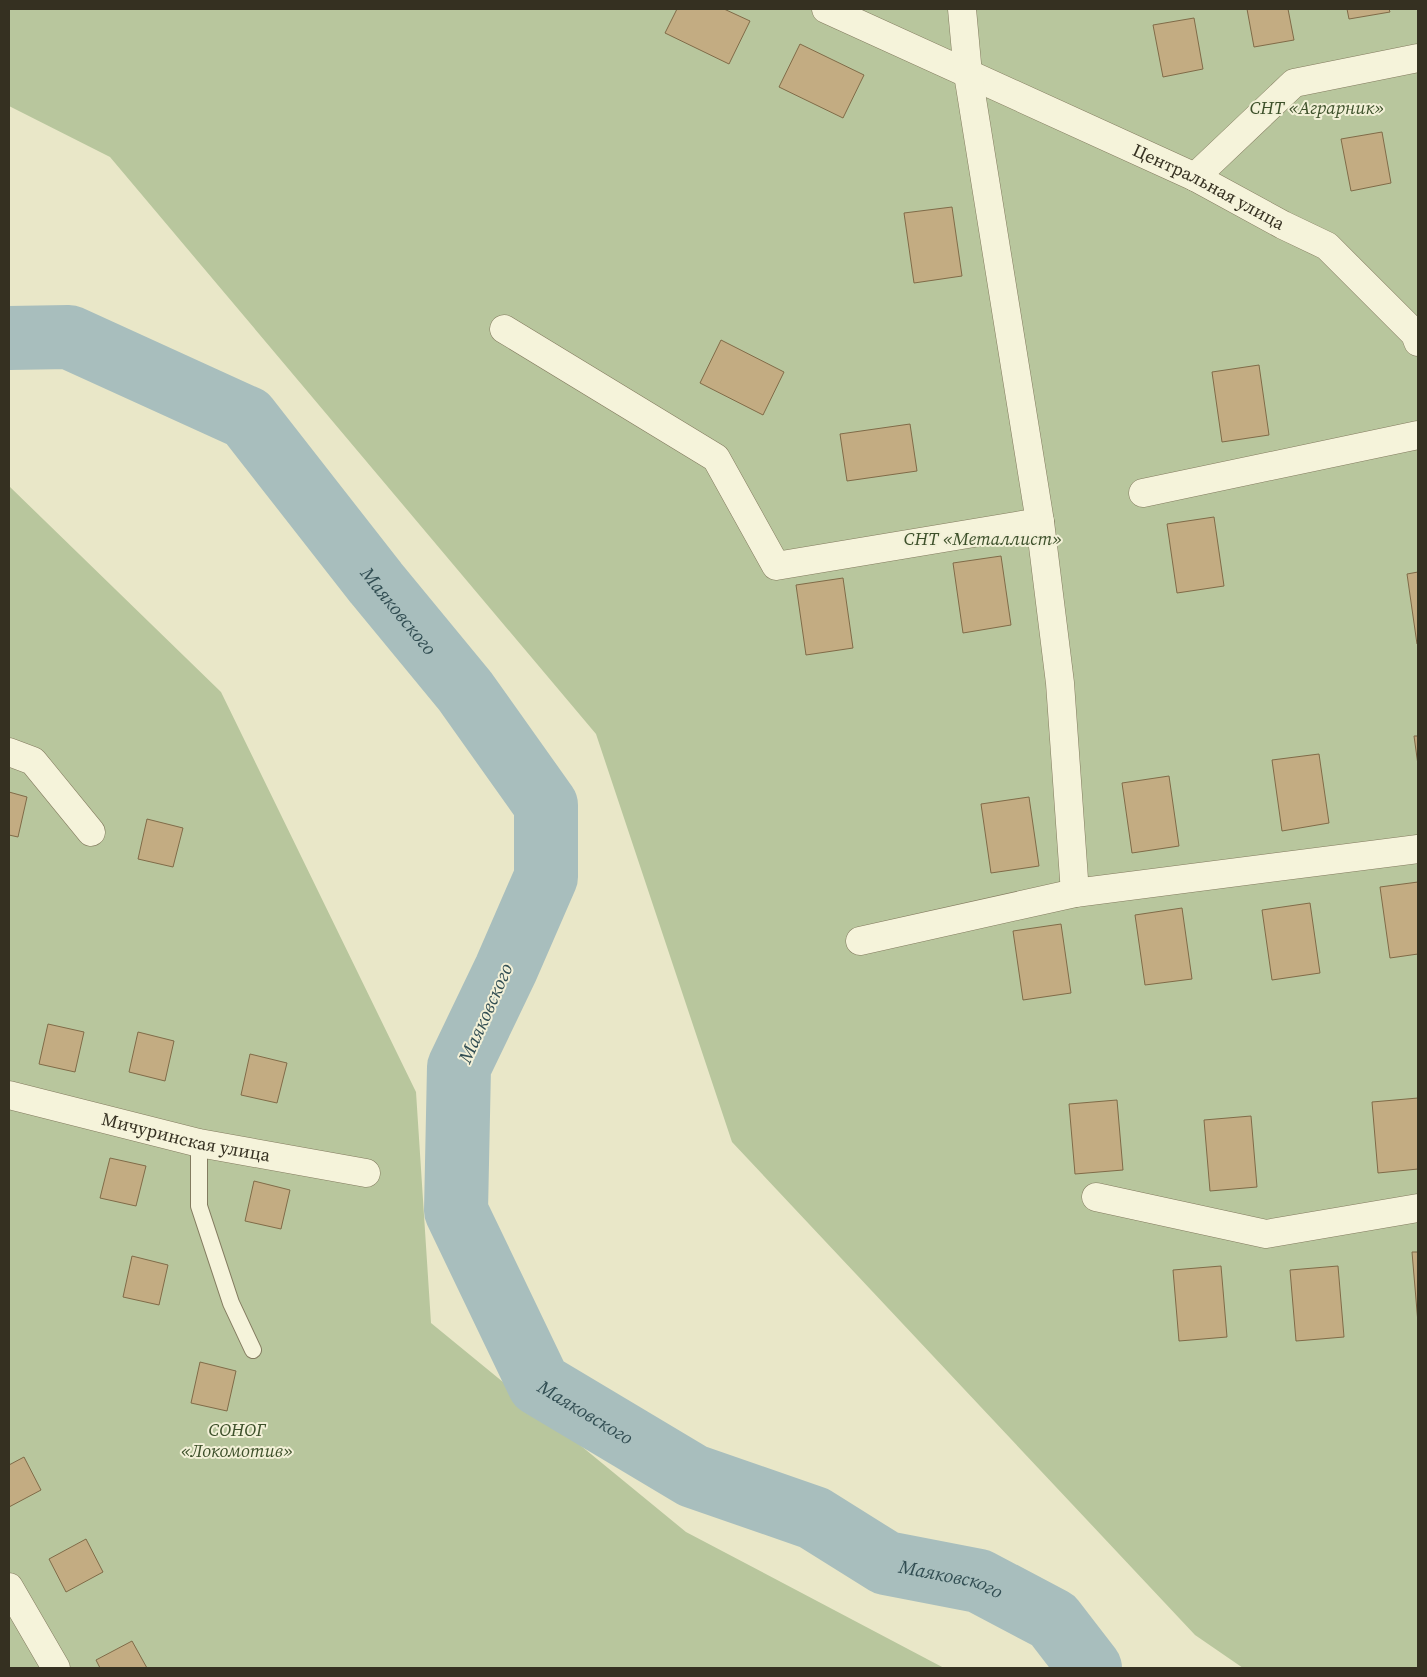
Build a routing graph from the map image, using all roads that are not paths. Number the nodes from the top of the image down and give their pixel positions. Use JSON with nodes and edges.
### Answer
{"nodes":[{"id":1,"x":826,"y":9,"type":"edge"},
{"id":2,"x":962,"y":9,"type":"edge"},
{"id":3,"x":1418,"y":58,"type":"edge"},
{"id":4,"x":968,"y":74,"type":"junction"},
{"id":5,"x":1195,"y":177,"type":"junction"},
{"id":6,"x":504,"y":329,"type":"dead end"},
{"id":7,"x":1418,"y":342,"type":"edge"},
{"id":8,"x":1418,"y":435,"type":"edge"},
{"id":9,"x":1143,"y":493,"type":"dead end"},
{"id":10,"x":1040,"y":522,"type":"junction"},
{"id":11,"x":9,"y":752,"type":"edge"},
{"id":12,"x":91,"y":832,"type":"dead end"},
{"id":13,"x":1418,"y":848,"type":"edge"},
{"id":14,"x":1075,"y":893,"type":"junction"},
{"id":15,"x":860,"y":941,"type":"dead end"},
{"id":16,"x":9,"y":1095,"type":"edge"},
{"id":17,"x":199,"y":1143,"type":"junction"},
{"id":18,"x":366,"y":1173,"type":"dead end"},
{"id":19,"x":1096,"y":1197,"type":"dead end"},
{"id":20,"x":1418,"y":1208,"type":"edge"},
{"id":21,"x":253,"y":1350,"type":"dead end"},
{"id":22,"x":9,"y":1587,"type":"edge"},
{"id":23,"x":56,"y":1668,"type":"edge"}],
"edges":[{"from":1,"to":4,"type":"street","name":"Центральная улица"},
{"from":2,"to":4,"type":"street"},
{"from":3,"to":5,"type":"street"},
{"from":4,"to":5,"type":"street","name":"Центральная улица"},
{"from":4,"to":10,"type":"street"},
{"from":5,"to":7,"type":"street","name":"Центральная улица"},
{"from":6,"to":10,"type":"street"},
{"from":8,"to":9,"type":"street"},
{"from":10,"to":14,"type":"street"},
{"from":11,"to":12,"type":"street"},
{"from":13,"to":14,"type":"street"},
{"from":14,"to":15,"type":"street"},
{"from":16,"to":17,"type":"street","name":"Мичуринская улица"},
{"from":17,"to":18,"type":"street","name":"Мичуринская улица"},
{"from":17,"to":21,"type":"lane"},
{"from":19,"to":20,"type":"street"},
{"from":22,"to":23,"type":"street"}]}
